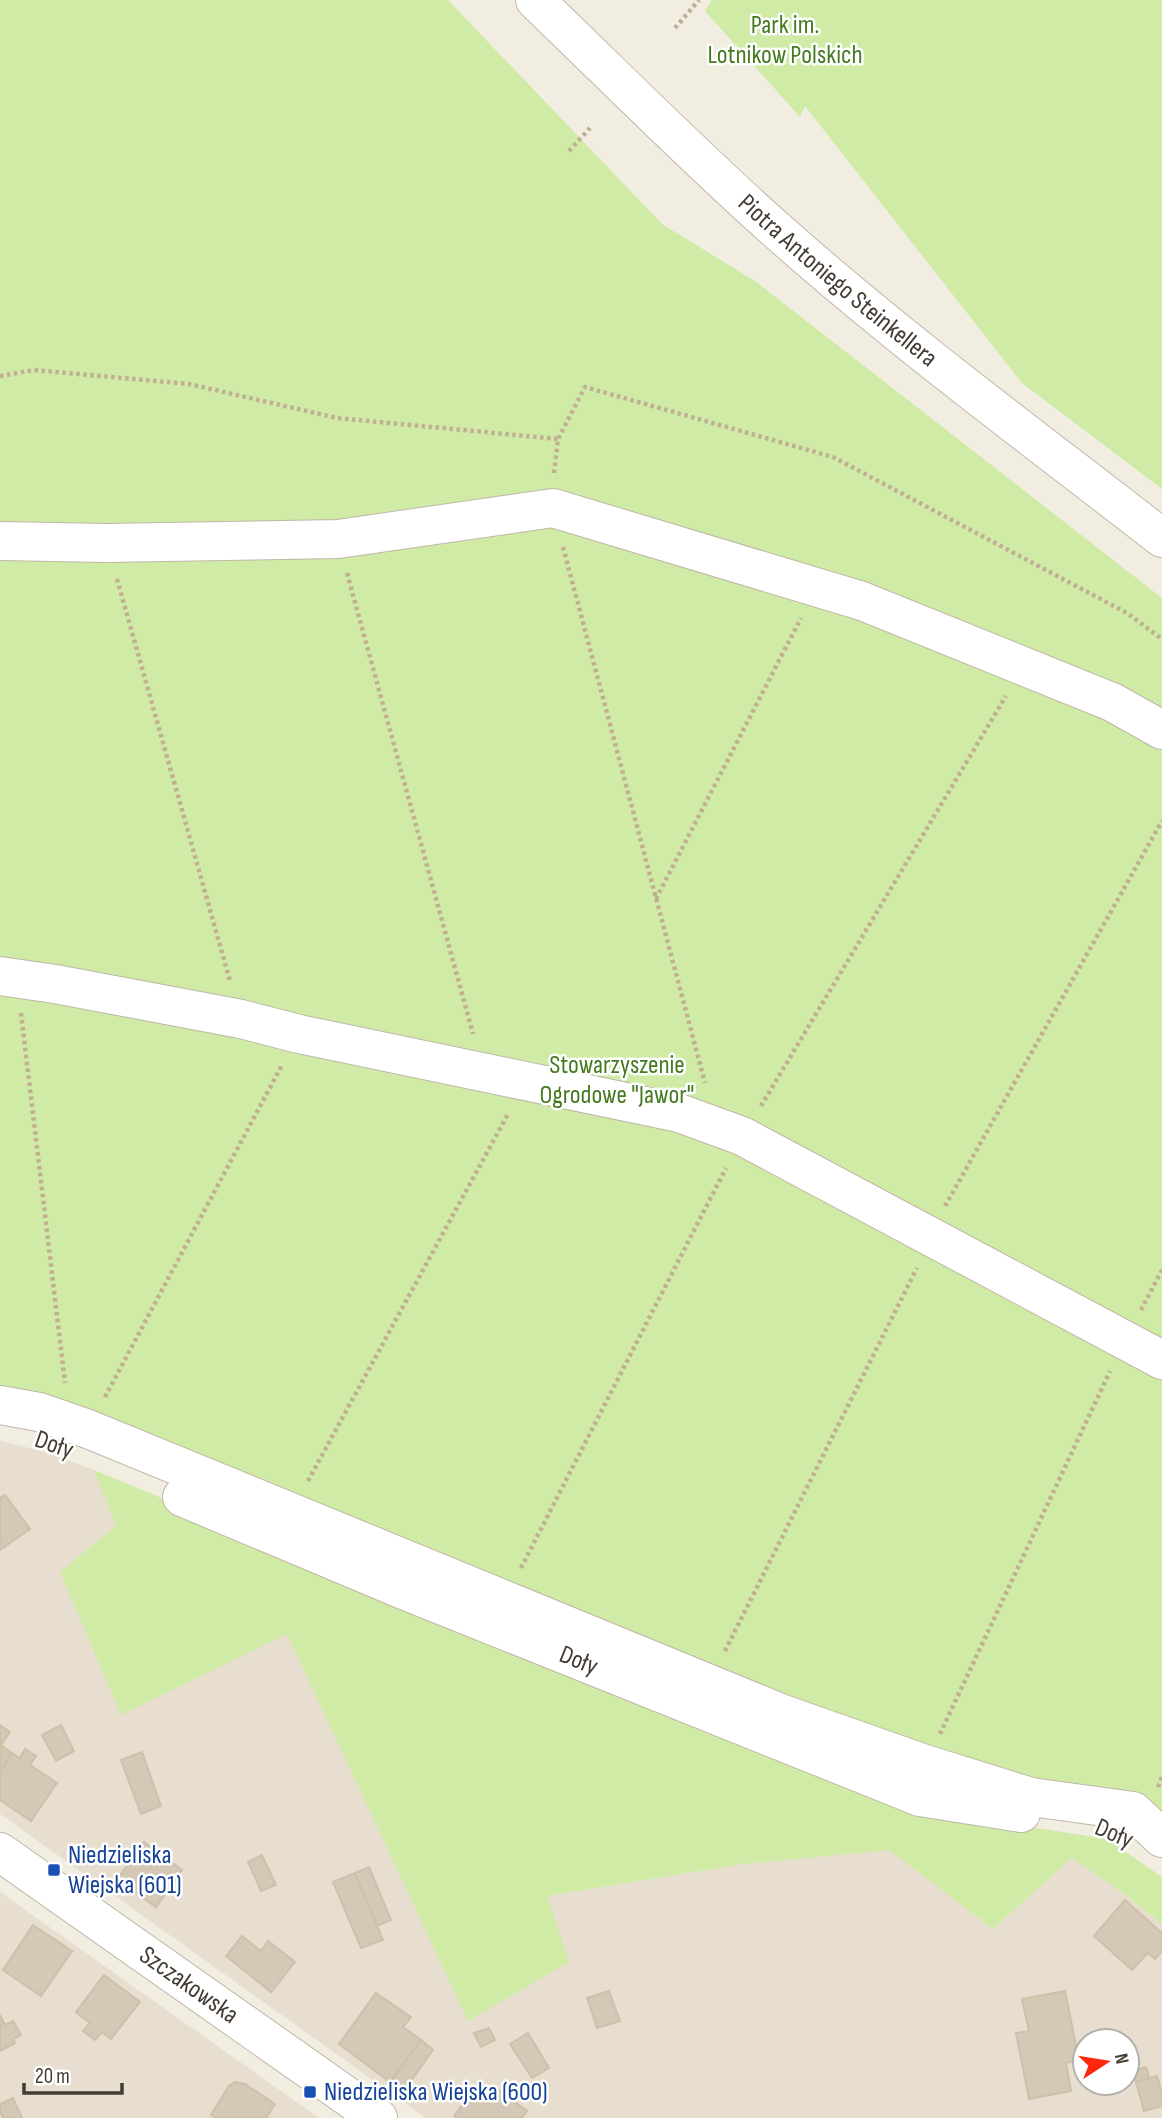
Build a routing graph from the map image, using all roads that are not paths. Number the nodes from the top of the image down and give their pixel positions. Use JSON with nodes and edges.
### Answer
{"nodes":[{"id":1,"x":535,"y":0,"type":"edge"},
{"id":2,"x":1162,"y":538,"type":"edge"},
{"id":3,"x":0,"y":541,"type":"edge"},
{"id":4,"x":1162,"y":730,"type":"edge"},
{"id":5,"x":8,"y":978,"type":"edge"},
{"id":6,"x":1162,"y":1360,"type":"edge"},
{"id":7,"x":0,"y":1405,"type":"edge"},
{"id":8,"x":0,"y":1430,"type":"edge"},
{"id":9,"x":1162,"y":1838,"type":"edge"},
{"id":10,"x":0,"y":1852,"type":"edge"},
{"id":11,"x":1162,"y":1861,"type":"edge"},
{"id":12,"x":378,"y":2118,"type":"edge"}],
"edges":[{"from":1,"to":2,"type":"street","name":"Piotra Antoniego Steinkellera"},
{"from":3,"to":4,"type":"street"},
{"from":5,"to":6,"type":"street"},
{"from":7,"to":9,"type":"street"},
{"from":8,"to":11,"type":"street","name":"Doły"},
{"from":10,"to":12,"type":"street","name":"Szczakowska"}]}
